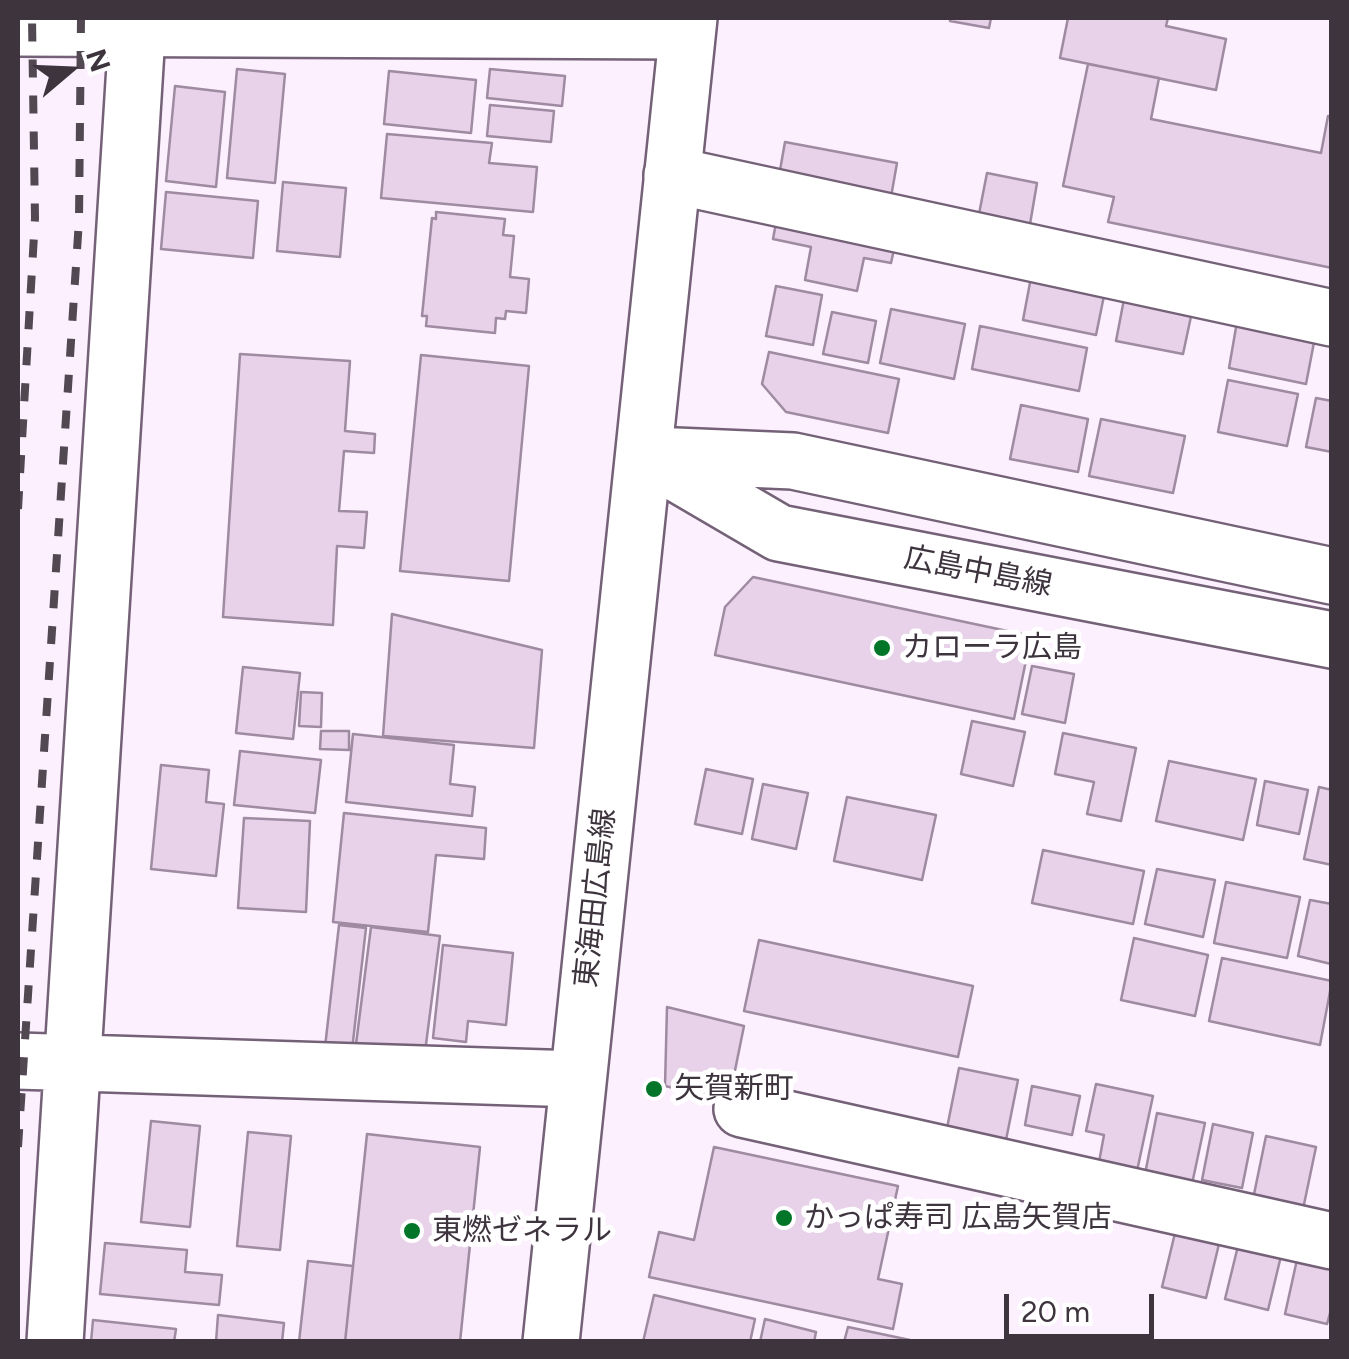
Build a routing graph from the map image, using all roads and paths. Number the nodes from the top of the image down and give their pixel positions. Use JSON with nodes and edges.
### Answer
{"nodes":[{"id":1,"x":138,"y":23,"type":"edge"},
{"id":2,"x":688,"y":24,"type":"edge"},
{"id":3,"x":18,"y":28,"type":"edge"},
{"id":4,"x":672,"y":176,"type":"junction"},
{"id":5,"x":1332,"y":318,"type":"edge"},
{"id":6,"x":644,"y":454,"type":"junction"},
{"id":7,"x":1332,"y":576,"type":"edge"},
{"id":8,"x":1332,"y":640,"type":"edge"},
{"id":9,"x":18,"y":1061,"type":"edge"},
{"id":10,"x":74,"y":1064,"type":"junction"},
{"id":11,"x":577,"y":1079,"type":"junction"},
{"id":12,"x":742,"y":1108,"type":"dead end"},
{"id":13,"x":1332,"y":1241,"type":"edge"},
{"id":14,"x":55,"y":1342,"type":"edge"},
{"id":15,"x":551,"y":1342,"type":"edge"}],
"edges":[{"from":1,"to":2,"type":"street"},
{"from":1,"to":3,"type":"street"},
{"from":1,"to":10,"type":"street"},
{"from":2,"to":4,"type":"street"},
{"from":4,"to":5,"type":"street"},
{"from":4,"to":6,"type":"street"},
{"from":6,"to":7,"type":"street"},
{"from":6,"to":8,"type":"street","name":"広島中島線"},
{"from":6,"to":11,"type":"street","name":"東海田広島線"},
{"from":9,"to":10,"type":"street"},
{"from":10,"to":11,"type":"street"},
{"from":10,"to":14,"type":"street"},
{"from":11,"to":15,"type":"street","name":"東海田広島線"},
{"from":12,"to":13,"type":"street"}]}
